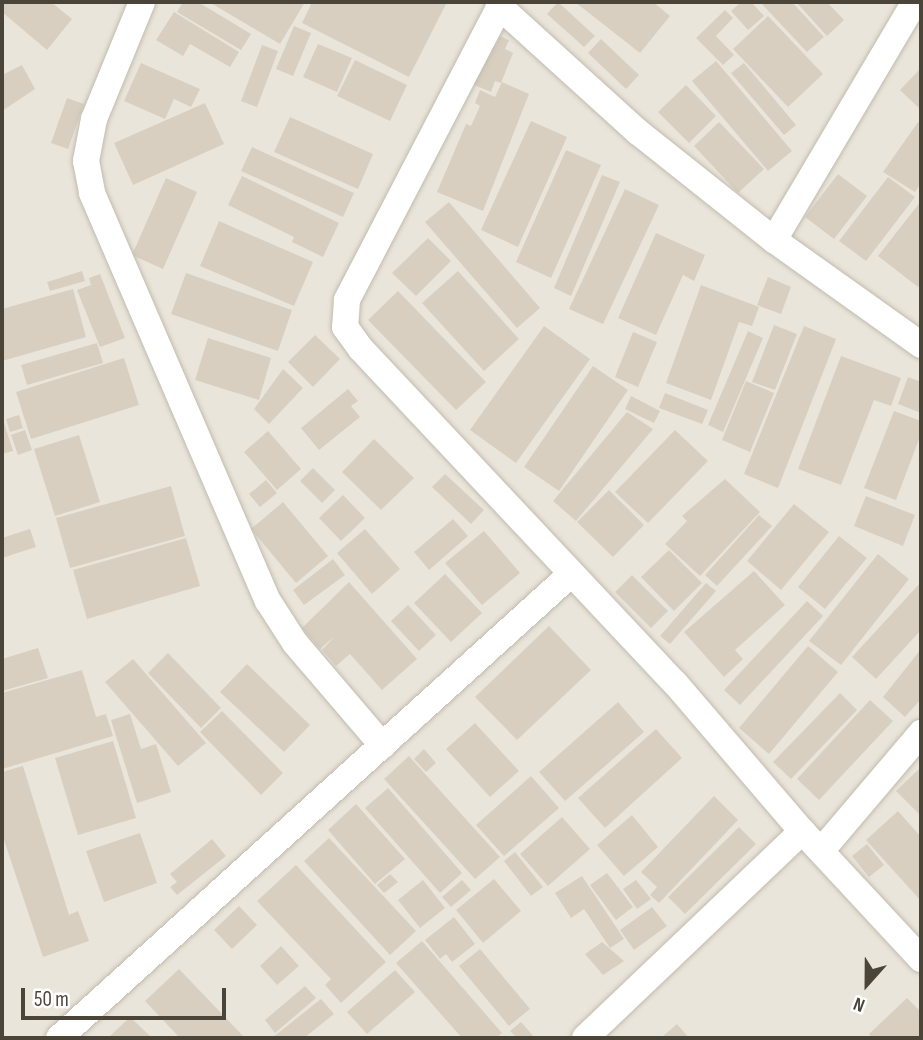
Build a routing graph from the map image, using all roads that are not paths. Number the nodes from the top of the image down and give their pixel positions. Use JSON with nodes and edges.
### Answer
{"nodes":[{"id":1,"x":142,"y":2,"type":"edge"},
{"id":2,"x":915,"y":2,"type":"edge"},
{"id":3,"x":500,"y":4,"type":"edge"},
{"id":4,"x":774,"y":240,"type":"junction"},
{"id":5,"x":921,"y":345,"type":"edge"},
{"id":6,"x":571,"y":574,"type":"junction"},
{"id":7,"x":921,"y":733,"type":"edge"},
{"id":8,"x":383,"y":746,"type":"junction"},
{"id":9,"x":802,"y":831,"type":"junction"},
{"id":10,"x":821,"y":851,"type":"junction"},
{"id":11,"x":921,"y":959,"type":"edge"},
{"id":12,"x":59,"y":1038,"type":"edge"},
{"id":13,"x":585,"y":1038,"type":"edge"}],
"edges":[{"from":1,"to":8,"type":"street"},
{"from":2,"to":4,"type":"street"},
{"from":3,"to":4,"type":"street"},
{"from":3,"to":6,"type":"street"},
{"from":4,"to":5,"type":"street"},
{"from":6,"to":8,"type":"street"},
{"from":6,"to":9,"type":"street"},
{"from":7,"to":10,"type":"street"},
{"from":8,"to":12,"type":"street"},
{"from":9,"to":10,"type":"street"},
{"from":9,"to":13,"type":"street"},
{"from":10,"to":11,"type":"street"}]}
